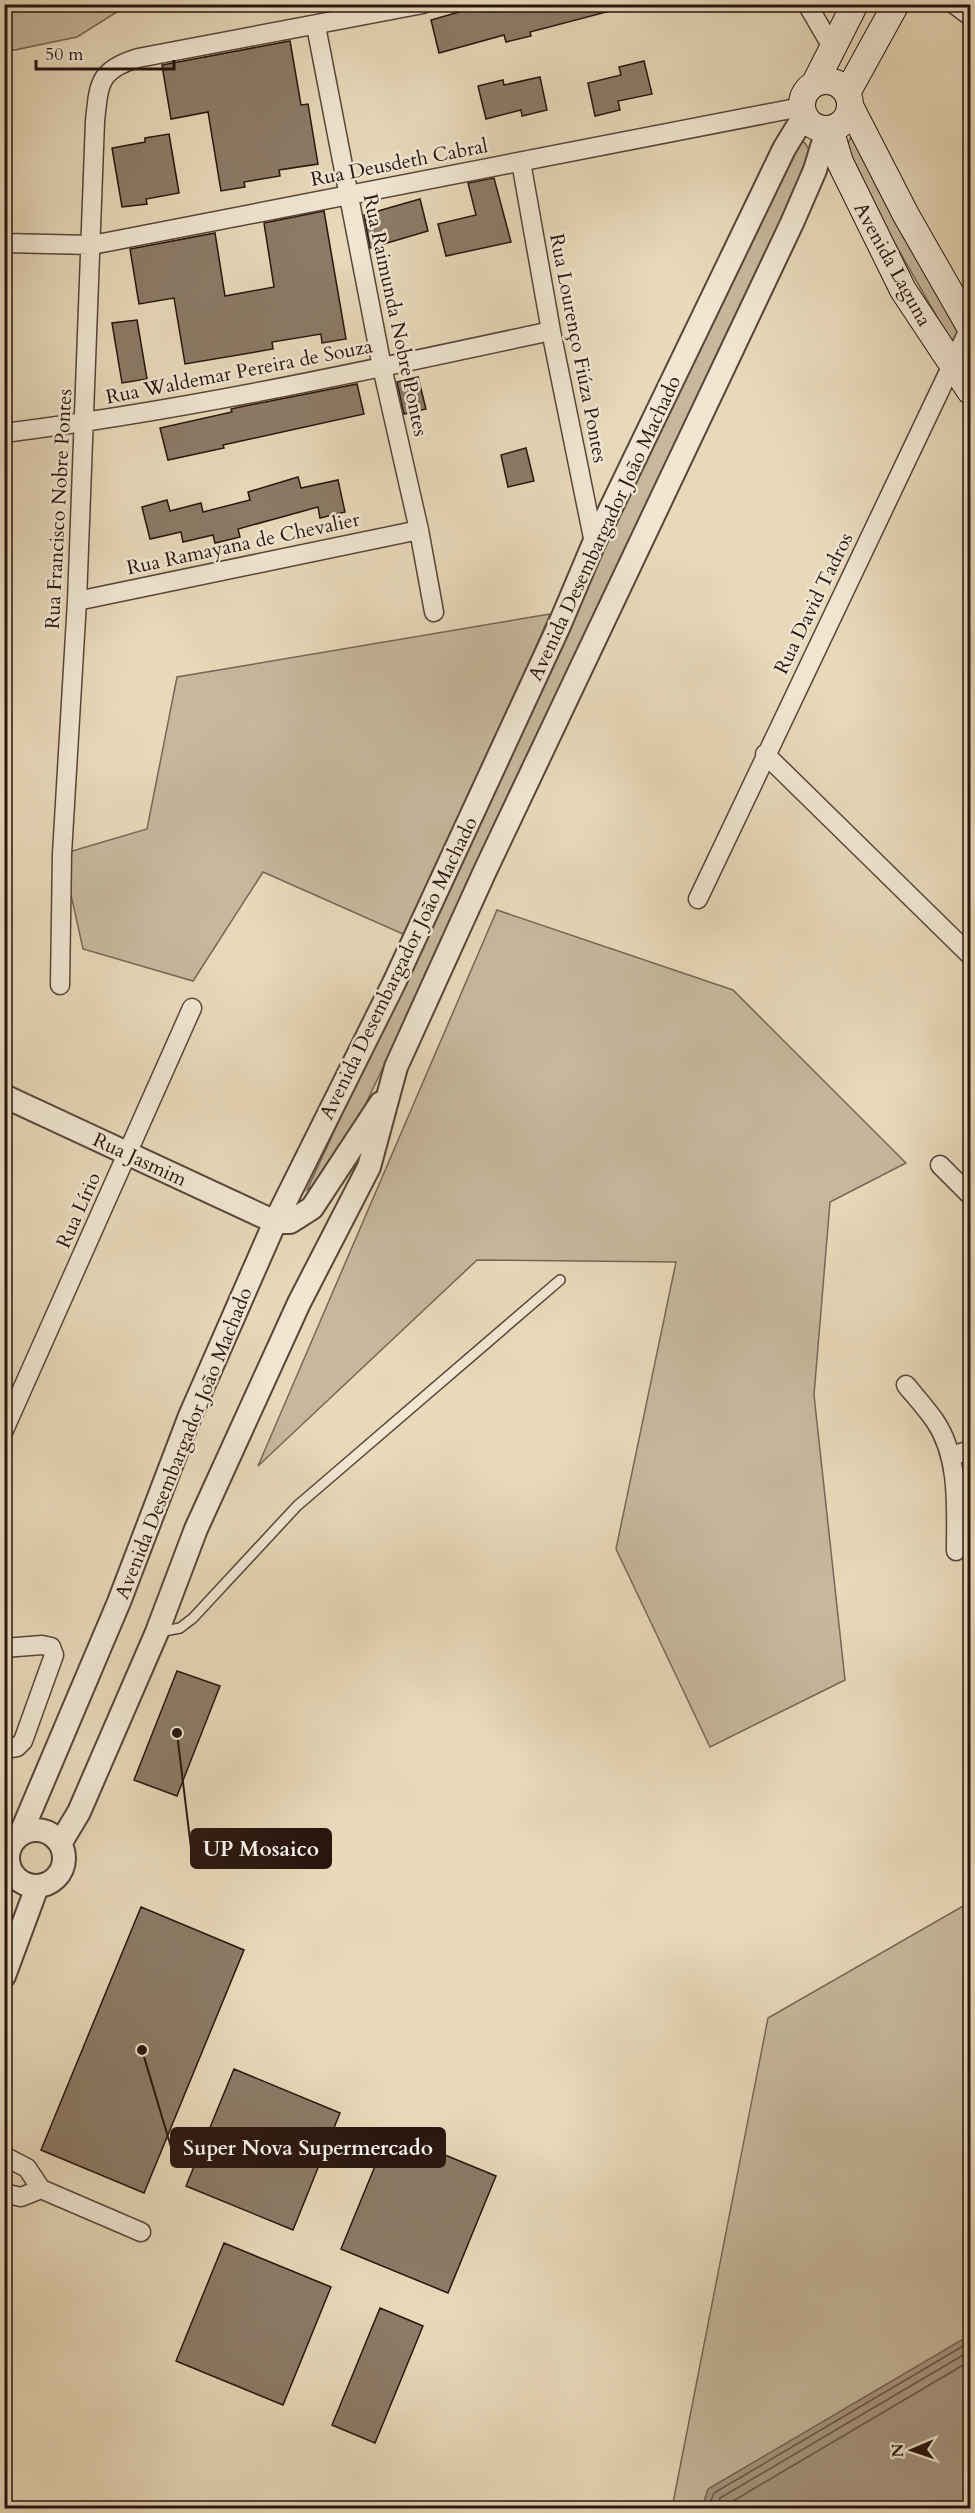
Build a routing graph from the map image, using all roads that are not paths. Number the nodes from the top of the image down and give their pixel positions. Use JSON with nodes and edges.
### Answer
{"nodes":[{"id":1,"x":423,"y":4,"type":"edge"},
{"id":2,"x":807,"y":4,"type":"edge"},
{"id":3,"x":855,"y":4,"type":"edge"},
{"id":4,"x":896,"y":4,"type":"edge"},
{"id":5,"x":954,"y":4,"type":"edge"},
{"id":6,"x":970,"y":16,"type":"edge"},
{"id":7,"x":316,"y":26,"type":"junction"},
{"id":8,"x":832,"y":47,"type":"junction"},
{"id":9,"x":816,"y":83,"type":"junction"},
{"id":10,"x":848,"y":100,"type":"junction"},
{"id":11,"x":803,"y":111,"type":"junction"},
{"id":12,"x":829,"y":129,"type":"junction"},
{"id":13,"x":521,"y":162,"type":"junction"},
{"id":14,"x":348,"y":194,"type":"junction"},
{"id":15,"x":4,"y":243,"type":"edge"},
{"id":16,"x":92,"y":246,"type":"junction"},
{"id":17,"x":970,"y":327,"type":"edge"},
{"id":18,"x":550,"y":331,"type":"junction"},
{"id":19,"x":952,"y":364,"type":"junction"},
{"id":20,"x":382,"y":367,"type":"junction"},
{"id":21,"x":970,"y":391,"type":"edge"},
{"id":22,"x":85,"y":423,"type":"junction"},
{"id":23,"x":4,"y":433,"type":"edge"},
{"id":24,"x":419,"y":530,"type":"junction"},
{"id":25,"x":594,"y":543,"type":"junction"},
{"id":26,"x":77,"y":601,"type":"junction"},
{"id":27,"x":434,"y":612,"type":"dead end"},
{"id":28,"x":765,"y":754,"type":"junction"},
{"id":29,"x":698,"y":899,"type":"dead end"},
{"id":30,"x":970,"y":955,"type":"edge"},
{"id":31,"x":60,"y":985,"type":"dead end"},
{"id":32,"x":192,"y":1008,"type":"dead end"},
{"id":33,"x":387,"y":1094,"type":"junction"},
{"id":34,"x":4,"y":1096,"type":"edge"},
{"id":35,"x":127,"y":1154,"type":"junction"},
{"id":36,"x":940,"y":1165,"type":"dead end"},
{"id":37,"x":970,"y":1195,"type":"edge"},
{"id":38,"x":275,"y":1222,"type":"junction"},
{"id":39,"x":560,"y":1280,"type":"dead end"},
{"id":40,"x":906,"y":1384,"type":"dead end"},
{"id":41,"x":13,"y":1389,"type":"edge"},
{"id":42,"x":4,"y":1430,"type":"edge"},
{"id":43,"x":970,"y":1450,"type":"edge"},
{"id":44,"x":951,"y":1456,"type":"junction"},
{"id":45,"x":956,"y":1551,"type":"dead end"},
{"id":46,"x":156,"y":1632,"type":"junction"},
{"id":47,"x":4,"y":1648,"type":"edge"},
{"id":48,"x":4,"y":1749,"type":"edge"},
{"id":49,"x":21,"y":1833,"type":"junction"},
{"id":50,"x":61,"y":1842,"type":"junction"},
{"id":51,"x":7,"y":1871,"type":"edge"},
{"id":52,"x":37,"y":1887,"type":"junction"},
{"id":53,"x":4,"y":1976,"type":"edge"},
{"id":54,"x":4,"y":2156,"type":"edge"},
{"id":55,"x":41,"y":2189,"type":"junction"},
{"id":56,"x":4,"y":2193,"type":"edge"},
{"id":57,"x":141,"y":2232,"type":"dead end"}],
"edges":[{"from":1,"to":7,"type":"street","name":"Rua Francisco Nobre Pontes"},
{"from":2,"to":8,"type":"street"},
{"from":3,"to":8,"type":"main road"},
{"from":4,"to":10,"type":"main road"},
{"from":5,"to":6,"type":"street"},
{"from":7,"to":14,"type":"street","name":"Rua Raimunda Nobre Pontes"},
{"from":7,"to":16,"type":"street","name":"Rua Francisco Nobre Pontes"},
{"from":8,"to":9,"type":"main road"},
{"from":9,"to":10,"type":"main road"},
{"from":9,"to":11,"type":"main road"},
{"from":10,"to":12,"type":"main road"},
{"from":10,"to":17,"type":"main road","name":"Avenida Laguna"},
{"from":11,"to":12,"type":"main road"},
{"from":11,"to":13,"type":"street","name":"Rua Deusdeth Cabral"},
{"from":11,"to":25,"type":"street","name":"Avenida Desembargador João Machado"},
{"from":12,"to":19,"type":"main road","name":"Avenida Laguna"},
{"from":12,"to":33,"type":"street","name":"Avenida Desembargador João Machado"},
{"from":13,"to":14,"type":"street","name":"Rua Deusdeth Cabral"},
{"from":13,"to":18,"type":"street","name":"Rua Lourenço Fiúza Pontes"},
{"from":14,"to":16,"type":"street","name":"Rua Deusdeth Cabral"},
{"from":14,"to":20,"type":"street","name":"Rua Raimunda Nobre Pontes"},
{"from":15,"to":16,"type":"street","name":"Rua Deusdeth Cabral"},
{"from":16,"to":22,"type":"street","name":"Rua Francisco Nobre Pontes"},
{"from":17,"to":19,"type":"street","name":"Rua David Tadros"},
{"from":18,"to":20,"type":"street","name":"Rua Waldemar Pereira de Souza"},
{"from":18,"to":25,"type":"street","name":"Rua Lourenço Fiúza Pontes"},
{"from":19,"to":21,"type":"main road","name":"Avenida Laguna"},
{"from":19,"to":28,"type":"street","name":"Rua David Tadros"},
{"from":20,"to":22,"type":"street","name":"Rua Waldemar Pereira de Souza"},
{"from":20,"to":24,"type":"street","name":"Rua Raimunda Nobre Pontes"},
{"from":22,"to":23,"type":"street","name":"Rua Waldemar Pereira de Souza"},
{"from":22,"to":26,"type":"street","name":"Rua Francisco Nobre Pontes"},
{"from":24,"to":26,"type":"street","name":"Rua Ramayana de Chevalier"},
{"from":24,"to":27,"type":"street","name":"Rua Raimunda Nobre Pontes"},
{"from":25,"to":38,"type":"street","name":"Avenida Desembargador João Machado"},
{"from":26,"to":31,"type":"street","name":"Rua Francisco Nobre Pontes"},
{"from":28,"to":29,"type":"street","name":"Rua David Tadros"},
{"from":28,"to":30,"type":"street"},
{"from":32,"to":35,"type":"street","name":"Rua Lírio"},
{"from":33,"to":38,"type":"street"},
{"from":33,"to":46,"type":"street","name":"Avenida Desembargador João Machado"},
{"from":34,"to":35,"type":"street","name":"Rua Jasmim"},
{"from":35,"to":38,"type":"street","name":"Rua Jasmim"},
{"from":35,"to":41,"type":"street","name":"Rua Lírio"},
{"from":36,"to":37,"type":"street"},
{"from":38,"to":49,"type":"street","name":"Avenida Desembargador João Machado"},
{"from":39,"to":46,"type":"lane"},
{"from":40,"to":44,"type":"street"},
{"from":41,"to":42,"type":"street","name":"Rua Lírio"},
{"from":43,"to":44,"type":"street"},
{"from":44,"to":45,"type":"street"},
{"from":46,"to":50,"type":"street","name":"Avenida Desembargador João Machado"},
{"from":47,"to":48,"type":"street"},
{"from":49,"to":50,"type":"street"},
{"from":49,"to":51,"type":"street"},
{"from":50,"to":52,"type":"street"},
{"from":51,"to":52,"type":"street"},
{"from":52,"to":53,"type":"street"},
{"from":54,"to":55,"type":"street"},
{"from":55,"to":56,"type":"street"},
{"from":55,"to":57,"type":"street"}]}
